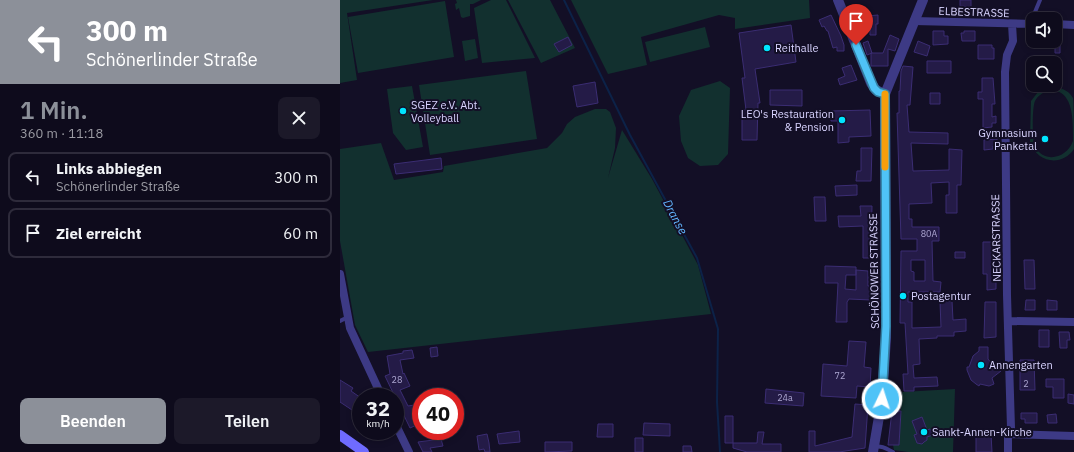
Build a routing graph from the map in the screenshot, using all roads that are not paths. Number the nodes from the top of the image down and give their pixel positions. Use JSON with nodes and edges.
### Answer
{"nodes":[{"id":1,"x":838,"y":0,"type":"edge"},
{"id":2,"x":923,"y":0,"type":"edge"},
{"id":3,"x":1040,"y":0,"type":"edge"},
{"id":4,"x":1036,"y":12,"type":"edge"},
{"id":5,"x":914,"y":21,"type":"junction"},
{"id":6,"x":1012,"y":24,"type":"junction"},
{"id":7,"x":1026,"y":24,"type":"edge"},
{"id":8,"x":1062,"y":24,"type":"edge"},
{"id":9,"x":1074,"y":25,"type":"edge"},
{"id":10,"x":885,"y":94,"type":"junction"},
{"id":11,"x":340,"y":274,"type":"edge"},
{"id":12,"x":348,"y":317,"type":"junction"},
{"id":13,"x":340,"y":321,"type":"edge"},
{"id":14,"x":1008,"y":321,"type":"junction"},
{"id":15,"x":1074,"y":322,"type":"edge"},
{"id":16,"x":378,"y":388,"type":"edge"},
{"id":17,"x":1008,"y":434,"type":"junction"},
{"id":18,"x":340,"y":435,"type":"edge"},
{"id":19,"x":1074,"y":436,"type":"edge"},
{"id":20,"x":403,"y":440,"type":"edge"},
{"id":21,"x":874,"y":450,"type":"edge"},
{"id":22,"x":364,"y":452,"type":"edge"},
{"id":23,"x":409,"y":452,"type":"edge"},
{"id":24,"x":893,"y":452,"type":"edge"},
{"id":25,"x":1008,"y":452,"type":"edge"}],
"edges":[{"from":1,"to":10,"type":"street"},
{"from":2,"to":5,"type":"street","name":"SCHÖNOWER STRASSE"},
{"from":3,"to":4,"type":"lane"},
{"from":5,"to":6,"type":"street","name":"ELBESTRASSE"},
{"from":5,"to":10,"type":"street","name":"SCHÖNOWER STRASSE"},
{"from":6,"to":7,"type":"street","name":"ELBESTRASSE"},
{"from":6,"to":14,"type":"street","name":"NECKARSTRASSE"},
{"from":8,"to":9,"type":"street"},
{"from":10,"to":21,"type":"street","name":"SCHÖNOWER STRASSE"},
{"from":11,"to":12,"type":"street"},
{"from":12,"to":13,"type":"lane"},
{"from":12,"to":16,"type":"street"},
{"from":14,"to":15,"type":"street"},
{"from":14,"to":17,"type":"street","name":"NECKARSTRASSE"},
{"from":17,"to":19,"type":"street"},
{"from":17,"to":25,"type":"street","name":"NECKARSTRASSE"},
{"from":18,"to":22,"type":"main road"},
{"from":20,"to":23,"type":"street"},
{"from":21,"to":24,"type":"lane"}]}
